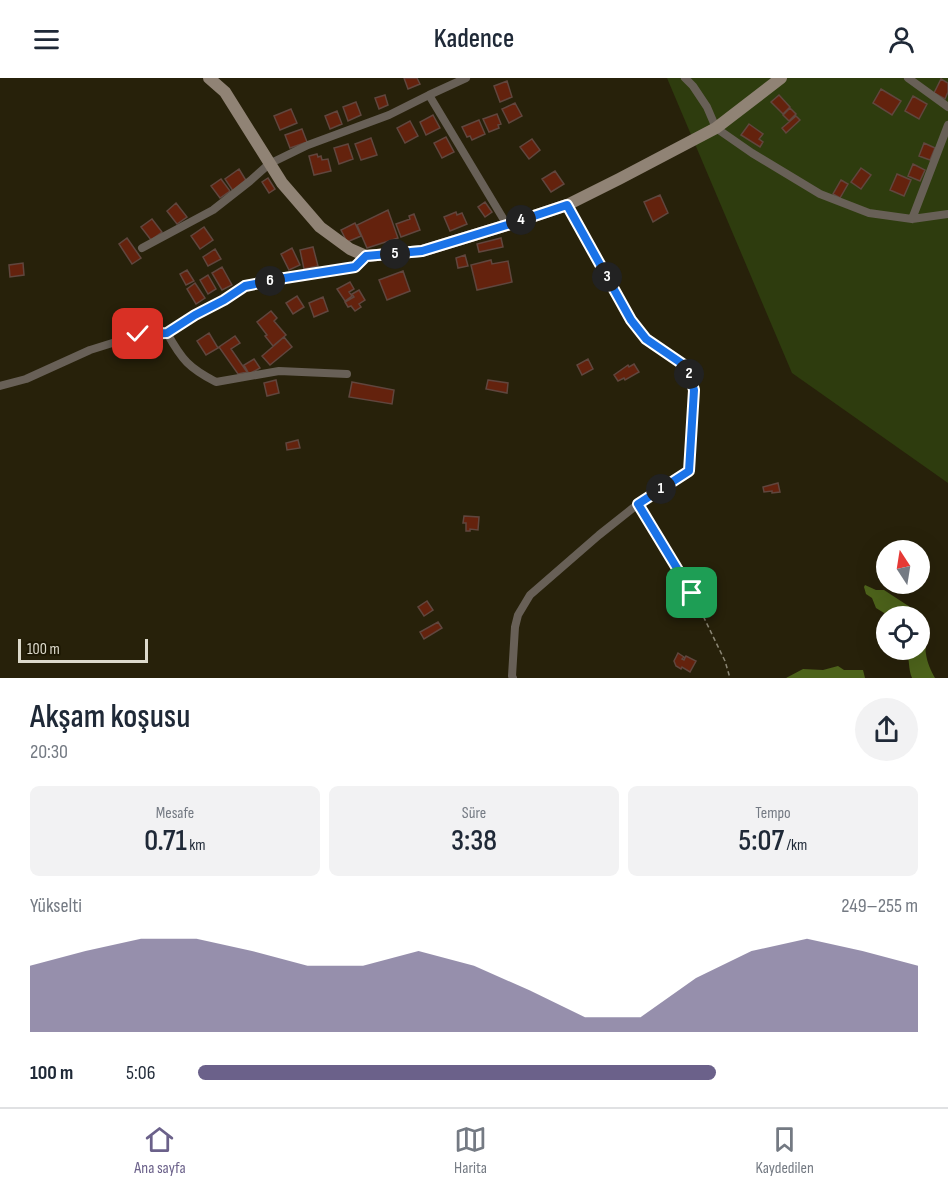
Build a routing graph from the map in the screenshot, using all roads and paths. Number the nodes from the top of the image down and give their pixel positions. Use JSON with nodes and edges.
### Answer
{"nodes":[{"id":1,"x":209,"y":78,"type":"edge"},
{"id":2,"x":466,"y":78,"type":"edge"},
{"id":3,"x":685,"y":78,"type":"edge"},
{"id":4,"x":781,"y":78,"type":"edge"},
{"id":5,"x":908,"y":78,"type":"edge"},
{"id":6,"x":429,"y":94,"type":"junction"},
{"id":7,"x":948,"y":107,"type":"edge"},
{"id":8,"x":948,"y":125,"type":"edge"},
{"id":9,"x":716,"y":128,"type":"junction"},
{"id":10,"x":269,"y":164,"type":"junction"},
{"id":11,"x":567,"y":205,"type":"junction"},
{"id":12,"x":948,"y":214,"type":"edge"},
{"id":13,"x":912,"y":219,"type":"junction"},
{"id":14,"x":507,"y":225,"type":"junction"},
{"id":15,"x":142,"y":248,"type":"dead end"},
{"id":16,"x":366,"y":256,"type":"junction"},
{"id":17,"x":167,"y":333,"type":"junction"},
{"id":18,"x":347,"y":374,"type":"dead end"},
{"id":19,"x":0,"y":386,"type":"edge"},
{"id":20,"x":638,"y":504,"type":"junction"},
{"id":21,"x":513,"y":678,"type":"edge"},
{"id":22,"x":729,"y":678,"type":"edge"}],
"edges":[{"from":1,"to":10,"type":"street"},
{"from":2,"to":6,"type":"street"},
{"from":3,"to":9,"type":"street"},
{"from":4,"to":9,"type":"street"},
{"from":5,"to":7,"type":"street"},
{"from":6,"to":10,"type":"street"},
{"from":6,"to":14,"type":"street"},
{"from":8,"to":13,"type":"street"},
{"from":9,"to":11,"type":"street"},
{"from":9,"to":13,"type":"street"},
{"from":10,"to":15,"type":"street"},
{"from":10,"to":16,"type":"street"},
{"from":11,"to":14,"type":"street"},
{"from":11,"to":20,"type":"street"},
{"from":12,"to":13,"type":"street"},
{"from":14,"to":16,"type":"street"},
{"from":16,"to":17,"type":"street"},
{"from":17,"to":18,"type":"street"},
{"from":17,"to":19,"type":"street"},
{"from":20,"to":21,"type":"street"},
{"from":20,"to":22,"type":"path"}]}
